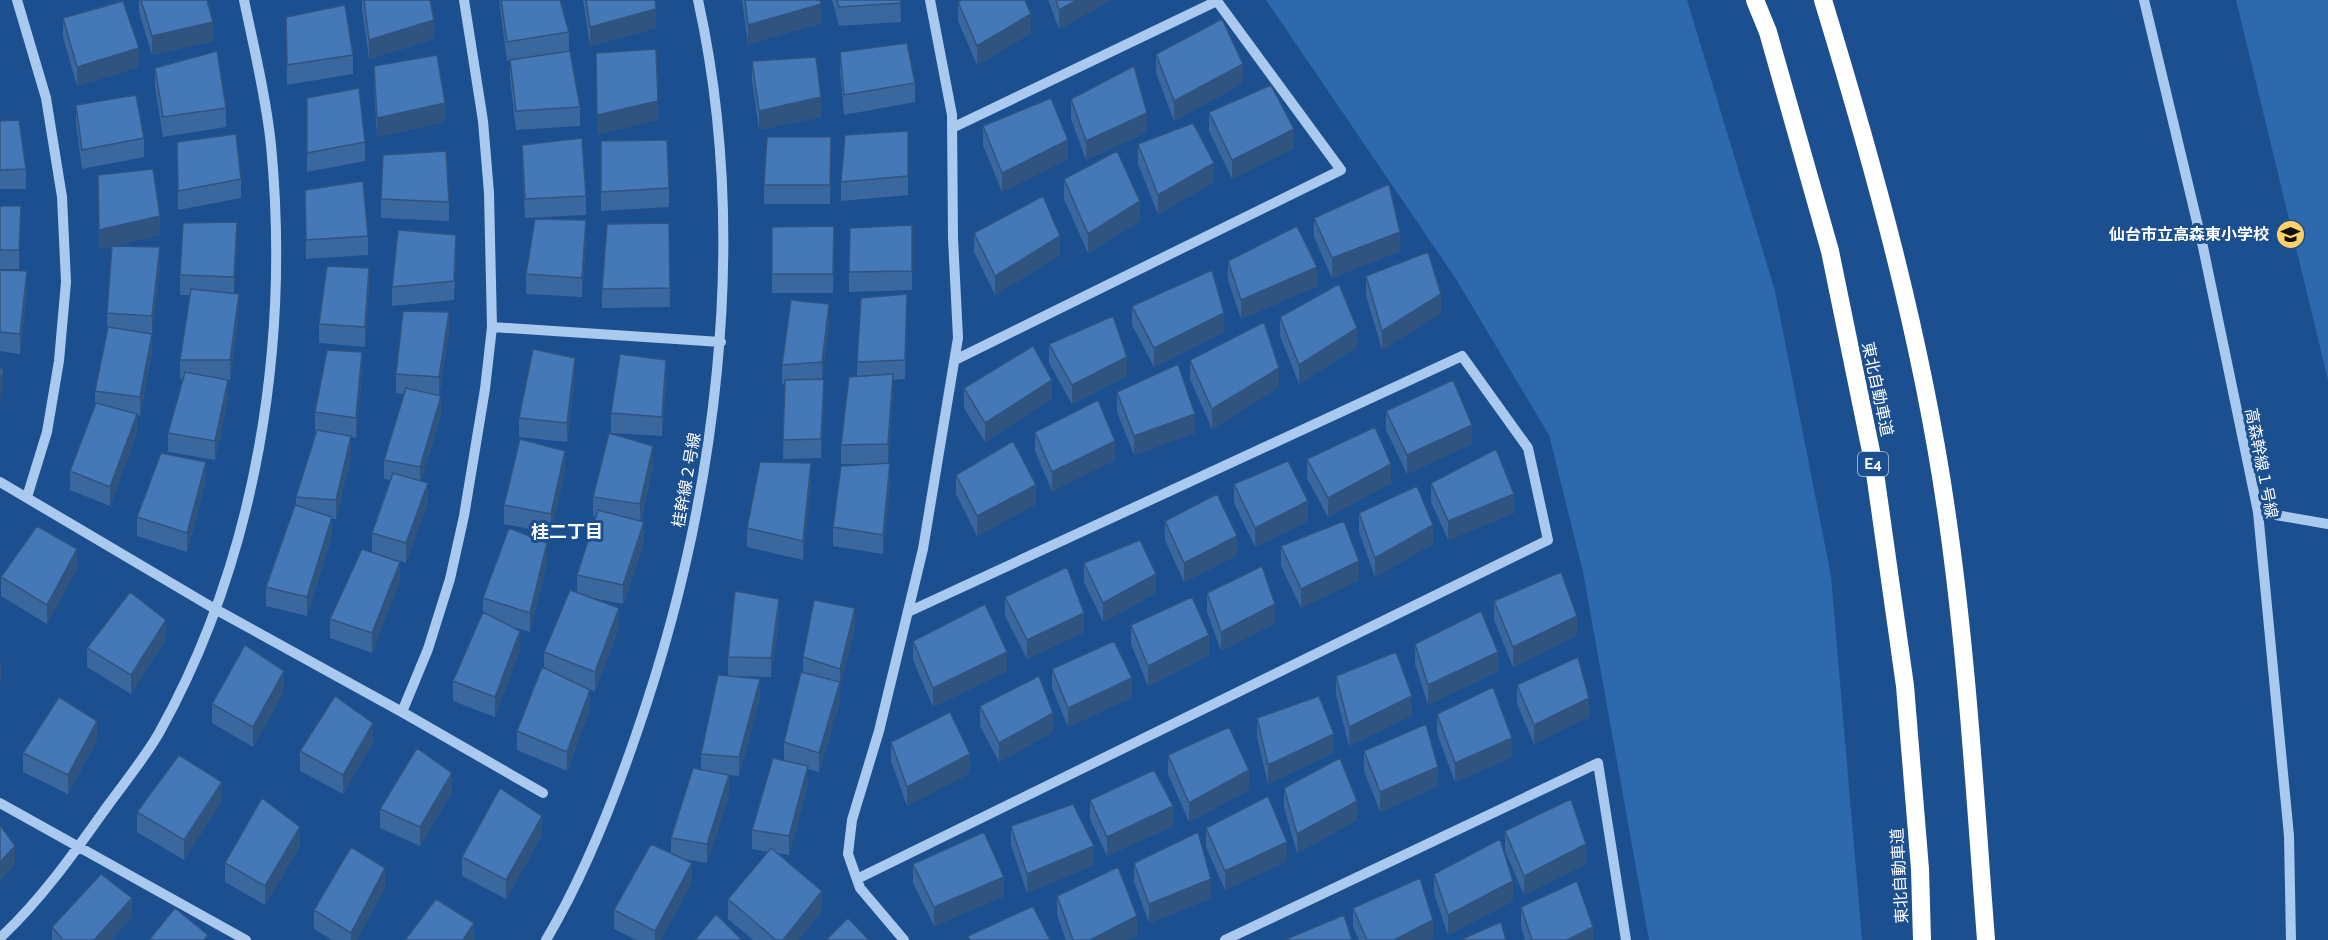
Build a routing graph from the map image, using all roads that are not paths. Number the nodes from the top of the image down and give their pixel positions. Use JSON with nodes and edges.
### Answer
{"nodes":[{"id":1,"x":17,"y":0,"type":"edge"},
{"id":2,"x":244,"y":0,"type":"edge"},
{"id":3,"x":464,"y":0,"type":"edge"},
{"id":4,"x":698,"y":0,"type":"edge"},
{"id":5,"x":930,"y":0,"type":"edge"},
{"id":6,"x":1755,"y":0,"type":"edge"},
{"id":7,"x":1823,"y":0,"type":"edge"},
{"id":8,"x":2144,"y":0,"type":"edge"},
{"id":9,"x":952,"y":128,"type":"junction"},
{"id":10,"x":492,"y":327,"type":"junction"},
{"id":11,"x":721,"y":342,"type":"junction"},
{"id":12,"x":955,"y":360,"type":"junction"},
{"id":13,"x":0,"y":482,"type":"edge"},
{"id":14,"x":27,"y":497,"type":"junction"},
{"id":15,"x":2258,"y":512,"type":"junction"},
{"id":16,"x":2328,"y":524,"type":"edge"},
{"id":17,"x":215,"y":609,"type":"junction"},
{"id":18,"x":908,"y":612,"type":"junction"},
{"id":19,"x":402,"y":712,"type":"junction"},
{"id":20,"x":543,"y":793,"type":"dead end"},
{"id":21,"x":0,"y":803,"type":"edge"},
{"id":22,"x":78,"y":848,"type":"junction"},
{"id":23,"x":857,"y":879,"type":"junction"},
{"id":24,"x":0,"y":938,"type":"edge"},
{"id":25,"x":246,"y":940,"type":"edge"},
{"id":26,"x":546,"y":940,"type":"edge"},
{"id":27,"x":904,"y":940,"type":"edge"},
{"id":28,"x":1225,"y":940,"type":"edge"},
{"id":29,"x":1626,"y":940,"type":"edge"},
{"id":30,"x":1922,"y":940,"type":"edge"},
{"id":31,"x":1986,"y":940,"type":"edge"},
{"id":32,"x":2291,"y":940,"type":"edge"}],
"edges":[{"from":1,"to":14,"type":"street"},
{"from":2,"to":17,"type":"street"},
{"from":3,"to":10,"type":"street"},
{"from":4,"to":11,"type":"street","name":"桂幹線２号線"},
{"from":5,"to":9,"type":"street"},
{"from":6,"to":30,"type":"highway","name":"東北自動車道","number":"E4"},
{"from":7,"to":31,"type":"highway"},
{"from":8,"to":15,"type":"street","name":"高森幹線１号線"},
{"from":9,"to":12,"type":"street"},
{"from":9,"to":12,"type":"street"},
{"from":10,"to":11,"type":"street"},
{"from":10,"to":19,"type":"street"},
{"from":11,"to":26,"type":"street","name":"桂幹線２号線"},
{"from":12,"to":18,"type":"street"},
{"from":13,"to":14,"type":"street"},
{"from":14,"to":17,"type":"street"},
{"from":15,"to":16,"type":"street"},
{"from":15,"to":32,"type":"street","name":"高森幹線１号線"},
{"from":17,"to":19,"type":"street"},
{"from":17,"to":22,"type":"street"},
{"from":18,"to":23,"type":"street"},
{"from":18,"to":23,"type":"street"},
{"from":19,"to":20,"type":"street"},
{"from":21,"to":22,"type":"street"},
{"from":22,"to":24,"type":"street"},
{"from":22,"to":25,"type":"street"},
{"from":23,"to":27,"type":"street"},
{"from":28,"to":29,"type":"street"}]}
